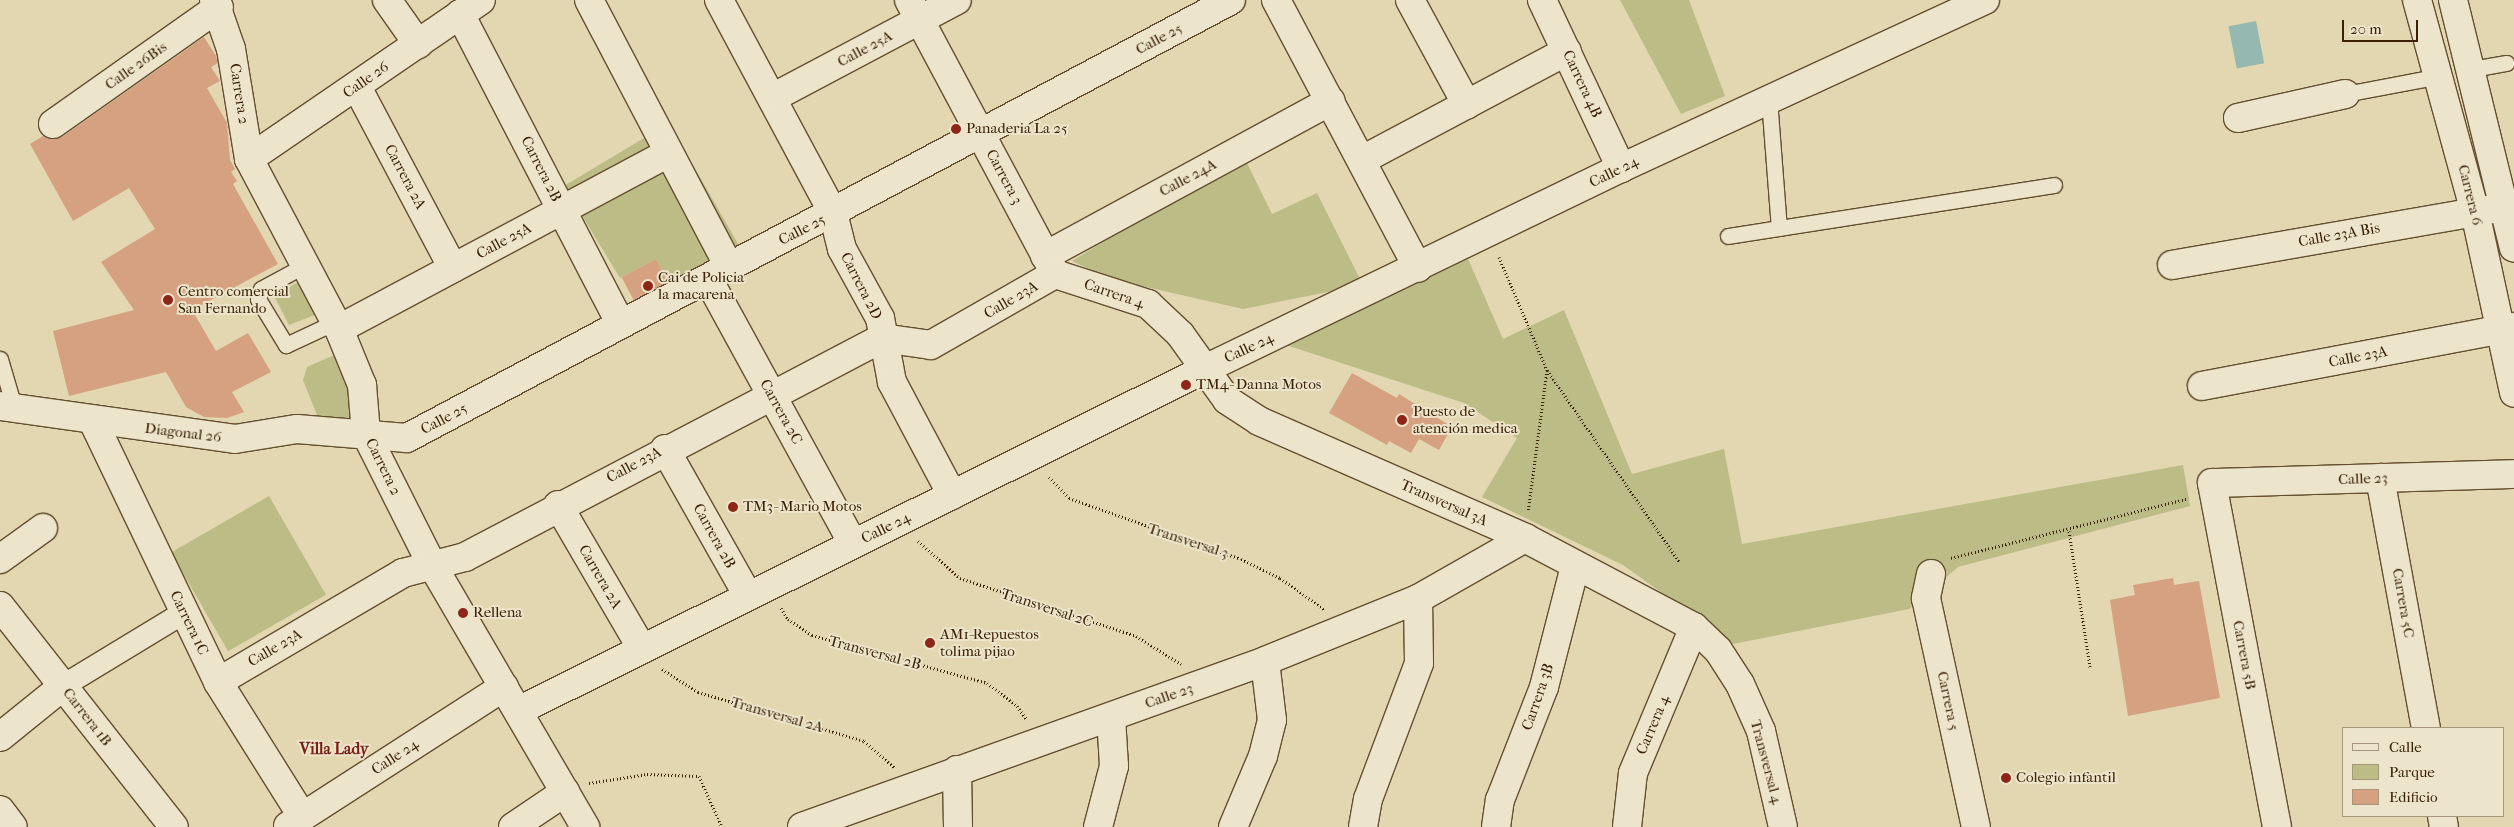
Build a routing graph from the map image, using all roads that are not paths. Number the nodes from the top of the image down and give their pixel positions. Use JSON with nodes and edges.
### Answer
{"nodes":[{"id":1,"x":387,"y":0,"type":"edge"},
{"id":2,"x":589,"y":0,"type":"edge"},
{"id":3,"x":720,"y":0,"type":"edge"},
{"id":4,"x":957,"y":0,"type":"edge"},
{"id":5,"x":1276,"y":0,"type":"edge"},
{"id":6,"x":1410,"y":0,"type":"edge"},
{"id":7,"x":1542,"y":0,"type":"edge"},
{"id":8,"x":1985,"y":0,"type":"edge"},
{"id":9,"x":2417,"y":0,"type":"edge"},
{"id":10,"x":2453,"y":0,"type":"edge"},
{"id":11,"x":1218,"y":3,"type":"edge"},
{"id":12,"x":216,"y":4,"type":"edge"},
{"id":13,"x":470,"y":7,"type":"edge"},
{"id":14,"x":915,"y":10,"type":"edge"},
{"id":15,"x":418,"y":44,"type":"junction"},
{"id":16,"x":1567,"y":51,"type":"junction"},
{"id":17,"x":2506,"y":63,"type":"dead end"},
{"id":18,"x":2472,"y":69,"type":"junction"},
{"id":19,"x":2439,"y":76,"type":"junction"},
{"id":20,"x":357,"y":86,"type":"junction"},
{"id":21,"x":2345,"y":94,"type":"joint"},
{"id":22,"x":772,"y":98,"type":"junction"},
{"id":23,"x":1769,"y":99,"type":"junction"},
{"id":24,"x":1331,"y":101,"type":"junction"},
{"id":25,"x":1467,"y":105,"type":"junction"},
{"id":26,"x":2238,"y":118,"type":"dead end"},
{"id":27,"x":53,"y":124,"type":"dead end"},
{"id":28,"x":982,"y":135,"type":"junction"},
{"id":29,"x":668,"y":153,"type":"junction"},
{"id":30,"x":249,"y":159,"type":"junction"},
{"id":31,"x":1362,"y":160,"type":"junction"},
{"id":32,"x":1620,"y":168,"type":"junction"},
{"id":33,"x":2054,"y":185,"type":"dead end"},
{"id":34,"x":2506,"y":207,"type":"junction"},
{"id":35,"x":562,"y":210,"type":"junction"},
{"id":36,"x":2475,"y":212,"type":"junction"},
{"id":37,"x":833,"y":213,"type":"junction"},
{"id":38,"x":1779,"y":228,"type":"junction"},
{"id":39,"x":1728,"y":236,"type":"dead end"},
{"id":40,"x":2514,"y":248,"type":"edge"},
{"id":41,"x":2172,"y":264,"type":"dead end"},
{"id":42,"x":305,"y":265,"type":"junction"},
{"id":43,"x":1050,"y":265,"type":"junction"},
{"id":44,"x":453,"y":268,"type":"junction"},
{"id":45,"x":1418,"y":268,"type":"junction"},
{"id":46,"x":719,"y":273,"type":"junction"},
{"id":47,"x":621,"y":324,"type":"junction"},
{"id":48,"x":337,"y":325,"type":"junction"},
{"id":49,"x":2508,"y":328,"type":"edge"},
{"id":50,"x":882,"y":338,"type":"junction"},
{"id":51,"x":0,"y":359,"type":"edge"},
{"id":52,"x":1203,"y":370,"type":"junction"},
{"id":53,"x":2202,"y":386,"type":"dead end"},
{"id":54,"x":2514,"y":393,"type":"edge"},
{"id":55,"x":771,"y":394,"type":"junction"},
{"id":56,"x":7,"y":406,"type":"edge"},
{"id":57,"x":93,"y":421,"type":"junction"},
{"id":58,"x":366,"y":434,"type":"junction"},
{"id":59,"x":665,"y":449,"type":"junction"},
{"id":60,"x":2514,"y":474,"type":"edge"},
{"id":61,"x":2380,"y":478,"type":"junction"},
{"id":62,"x":2212,"y":483,"type":"joint"},
{"id":63,"x":952,"y":495,"type":"junction"},
{"id":64,"x":558,"y":505,"type":"junction"},
{"id":65,"x":43,"y":528,"type":"dead end"},
{"id":66,"x":1525,"y":538,"type":"junction"},
{"id":67,"x":853,"y":544,"type":"junction"},
{"id":68,"x":0,"y":559,"type":"edge"},
{"id":69,"x":431,"y":563,"type":"junction"},
{"id":70,"x":1575,"y":566,"type":"junction"},
{"id":71,"x":1931,"y":574,"type":"road end"},
{"id":72,"x":758,"y":591,"type":"junction"},
{"id":73,"x":1418,"y":599,"type":"junction"},
{"id":74,"x":0,"y":606,"type":"edge"},
{"id":75,"x":184,"y":613,"type":"junction"},
{"id":76,"x":1694,"y":627,"type":"junction"},
{"id":77,"x":642,"y":649,"type":"junction"},
{"id":78,"x":1265,"y":662,"type":"junction"},
{"id":79,"x":218,"y":682,"type":"junction"},
{"id":80,"x":63,"y":686,"type":"junction"},
{"id":81,"x":504,"y":687,"type":"junction"},
{"id":82,"x":520,"y":710,"type":"junction"},
{"id":83,"x":1111,"y":717,"type":"junction"},
{"id":84,"x":2426,"y":727,"type":"edge"},
{"id":85,"x":0,"y":737,"type":"edge"},
{"id":86,"x":957,"y":770,"type":"junction"},
{"id":87,"x":565,"y":792,"type":"junction"},
{"id":88,"x":0,"y":810,"type":"edge"},
{"id":89,"x":295,"y":822,"type":"edge"},
{"id":90,"x":817,"y":824,"type":"edge"},
{"id":91,"x":13,"y":827,"type":"edge"},
{"id":92,"x":174,"y":827,"type":"edge"},
{"id":93,"x":513,"y":827,"type":"edge"},
{"id":94,"x":585,"y":827,"type":"edge"},
{"id":95,"x":958,"y":827,"type":"edge"},
{"id":96,"x":1098,"y":827,"type":"edge"},
{"id":97,"x":1233,"y":827,"type":"edge"},
{"id":98,"x":1363,"y":827,"type":"edge"},
{"id":99,"x":1496,"y":827,"type":"edge"},
{"id":100,"x":1627,"y":827,"type":"edge"},
{"id":101,"x":1783,"y":827,"type":"edge"},
{"id":102,"x":1976,"y":827,"type":"edge"},
{"id":103,"x":2277,"y":827,"type":"edge"}],
"edges":[{"from":1,"to":15,"type":"street"},
{"from":2,"to":29,"type":"street","name":"Carrera 2C"},
{"from":3,"to":22,"type":"street","name":"Carrera 2D"},
{"from":4,"to":14,"type":"street","name":"Calle 25A"},
{"from":5,"to":24,"type":"street"},
{"from":6,"to":25,"type":"street"},
{"from":7,"to":16,"type":"street","name":"Carrera 4B"},
{"from":8,"to":23,"type":"street","name":"Calle 24"},
{"from":9,"to":19,"type":"street","name":"Carrera 6"},
{"from":10,"to":18,"type":"street","name":"Carrera 6"},
{"from":11,"to":28,"type":"street","name":"Calle 25"},
{"from":12,"to":27,"type":"street","name":"Calle 26Bis"},
{"from":12,"to":30,"type":"street","name":"Carrera 2"},
{"from":13,"to":15,"type":"street","name":"Calle 26"},
{"from":13,"to":35,"type":"street","name":"Carrera 2B"},
{"from":14,"to":22,"type":"street","name":"Calle 25A"},
{"from":14,"to":28,"type":"street","name":"Carrera 3"},
{"from":15,"to":20,"type":"street","name":"Calle 26"},
{"from":16,"to":25,"type":"street"},
{"from":16,"to":32,"type":"street","name":"Carrera 4B"},
{"from":17,"to":18,"type":"lane"},
{"from":18,"to":19,"type":"street"},
{"from":18,"to":34,"type":"street","name":"Carrera 6"},
{"from":19,"to":21,"type":"lane"},
{"from":19,"to":36,"type":"street","name":"Carrera 6"},
{"from":20,"to":30,"type":"street","name":"Calle 26"},
{"from":20,"to":44,"type":"street","name":"Carrera 2A"},
{"from":21,"to":26,"type":"street"},
{"from":22,"to":37,"type":"street","name":"Carrera 2D"},
{"from":23,"to":32,"type":"street","name":"Calle 24"},
{"from":23,"to":38,"type":"lane"},
{"from":24,"to":31,"type":"street"},
{"from":24,"to":43,"type":"street","name":"Calle 24A"},
{"from":25,"to":31,"type":"street"},
{"from":28,"to":37,"type":"street","name":"Calle 25"},
{"from":28,"to":43,"type":"street","name":"Carrera 3"},
{"from":29,"to":35,"type":"street","name":"Calle 25A"},
{"from":29,"to":46,"type":"street","name":"Carrera 2C"},
{"from":30,"to":42,"type":"street","name":"Carrera 2"},
{"from":31,"to":45,"type":"street"},
{"from":32,"to":45,"type":"street","name":"Calle 24"},
{"from":33,"to":38,"type":"lane"},
{"from":34,"to":36,"type":"street","name":"Calle 23A Bis"},
{"from":34,"to":40,"type":"street","name":"Carrera 6"},
{"from":35,"to":44,"type":"street","name":"Calle 25A"},
{"from":35,"to":47,"type":"street","name":"Carrera 2B"},
{"from":36,"to":41,"type":"street","name":"Calle 23A Bis"},
{"from":36,"to":49,"type":"street","name":"Carrera 6"},
{"from":37,"to":46,"type":"street","name":"Calle 25"},
{"from":37,"to":50,"type":"street","name":"Carrera 2D"},
{"from":38,"to":39,"type":"lane"},
{"from":42,"to":48,"type":"street","name":"Carrera 2"},
{"from":42,"to":48,"type":"lane"},
{"from":43,"to":50,"type":"street","name":"Calle 23A"},
{"from":43,"to":52,"type":"street","name":"Carrera 4"},
{"from":44,"to":48,"type":"street","name":"Calle 25A"},
{"from":45,"to":52,"type":"street","name":"Calle 24"},
{"from":46,"to":47,"type":"street","name":"Calle 25"},
{"from":46,"to":55,"type":"street","name":"Carrera 2C"},
{"from":47,"to":58,"type":"street","name":"Calle 25"},
{"from":48,"to":58,"type":"street","name":"Carrera 2"},
{"from":49,"to":53,"type":"street","name":"Calle 23A"},
{"from":49,"to":54,"type":"street","name":"Carrera 6"},
{"from":50,"to":55,"type":"street","name":"Calle 23A"},
{"from":50,"to":63,"type":"street","name":"Carrera 2D"},
{"from":51,"to":56,"type":"lane"},
{"from":52,"to":63,"type":"street","name":"Calle 24"},
{"from":52,"to":66,"type":"street","name":"Transversal 3A"},
{"from":55,"to":59,"type":"street","name":"Calle 23A"},
{"from":55,"to":67,"type":"street","name":"Carrera 2C"},
{"from":56,"to":57,"type":"street","name":"Diagonal 26"},
{"from":57,"to":58,"type":"street","name":"Diagonal 26"},
{"from":57,"to":75,"type":"street","name":"Carrera 1C"},
{"from":58,"to":69,"type":"street","name":"Carrera 2"},
{"from":59,"to":64,"type":"street","name":"Calle 23A"},
{"from":59,"to":72,"type":"street","name":"Carrera 2B"},
{"from":60,"to":61,"type":"street","name":"Calle 23"},
{"from":61,"to":62,"type":"street","name":"Calle 23"},
{"from":61,"to":84,"type":"street","name":"Carrera 5C"},
{"from":62,"to":103,"type":"street","name":"Carrera 5B"},
{"from":63,"to":67,"type":"street","name":"Calle 24"},
{"from":64,"to":69,"type":"street","name":"Calle 23A"},
{"from":64,"to":77,"type":"street","name":"Carrera 2A"},
{"from":65,"to":68,"type":"street"},
{"from":66,"to":70,"type":"street","name":"Transversal 3A"},
{"from":66,"to":73,"type":"street","name":"Calle 23"},
{"from":67,"to":72,"type":"street","name":"Calle 24"},
{"from":69,"to":79,"type":"street","name":"Calle 23A"},
{"from":69,"to":81,"type":"street","name":"Carrera 2"},
{"from":70,"to":76,"type":"street","name":"Transversal 3A"},
{"from":70,"to":99,"type":"street","name":"Carrera 3B"},
{"from":71,"to":102,"type":"street","name":"Carrera 5"},
{"from":72,"to":77,"type":"street","name":"Calle 24"},
{"from":73,"to":78,"type":"street","name":"Calle 23"},
{"from":73,"to":98,"type":"street"},
{"from":74,"to":80,"type":"street","name":"Carrera 1B"},
{"from":75,"to":79,"type":"street","name":"Carrera 1C"},
{"from":75,"to":80,"type":"street"},
{"from":76,"to":100,"type":"street","name":"Carrera 4"},
{"from":76,"to":101,"type":"street","name":"Transversal 4"},
{"from":77,"to":82,"type":"street","name":"Calle 24"},
{"from":78,"to":83,"type":"street","name":"Calle 23"},
{"from":78,"to":97,"type":"street"},
{"from":79,"to":89,"type":"street","name":"Carrera 1C"},
{"from":80,"to":85,"type":"street"},
{"from":80,"to":92,"type":"street","name":"Carrera 1B"},
{"from":81,"to":82,"type":"street","name":"Carrera 2"},
{"from":81,"to":89,"type":"street","name":"Calle 24"},
{"from":82,"to":87,"type":"street","name":"Carrera 2"},
{"from":83,"to":86,"type":"street","name":"Calle 23"},
{"from":83,"to":96,"type":"street"},
{"from":86,"to":90,"type":"street","name":"Calle 23"},
{"from":86,"to":95,"type":"street"},
{"from":87,"to":93,"type":"street"},
{"from":87,"to":94,"type":"street","name":"Carrera 2"},
{"from":88,"to":91,"type":"street"}]}
